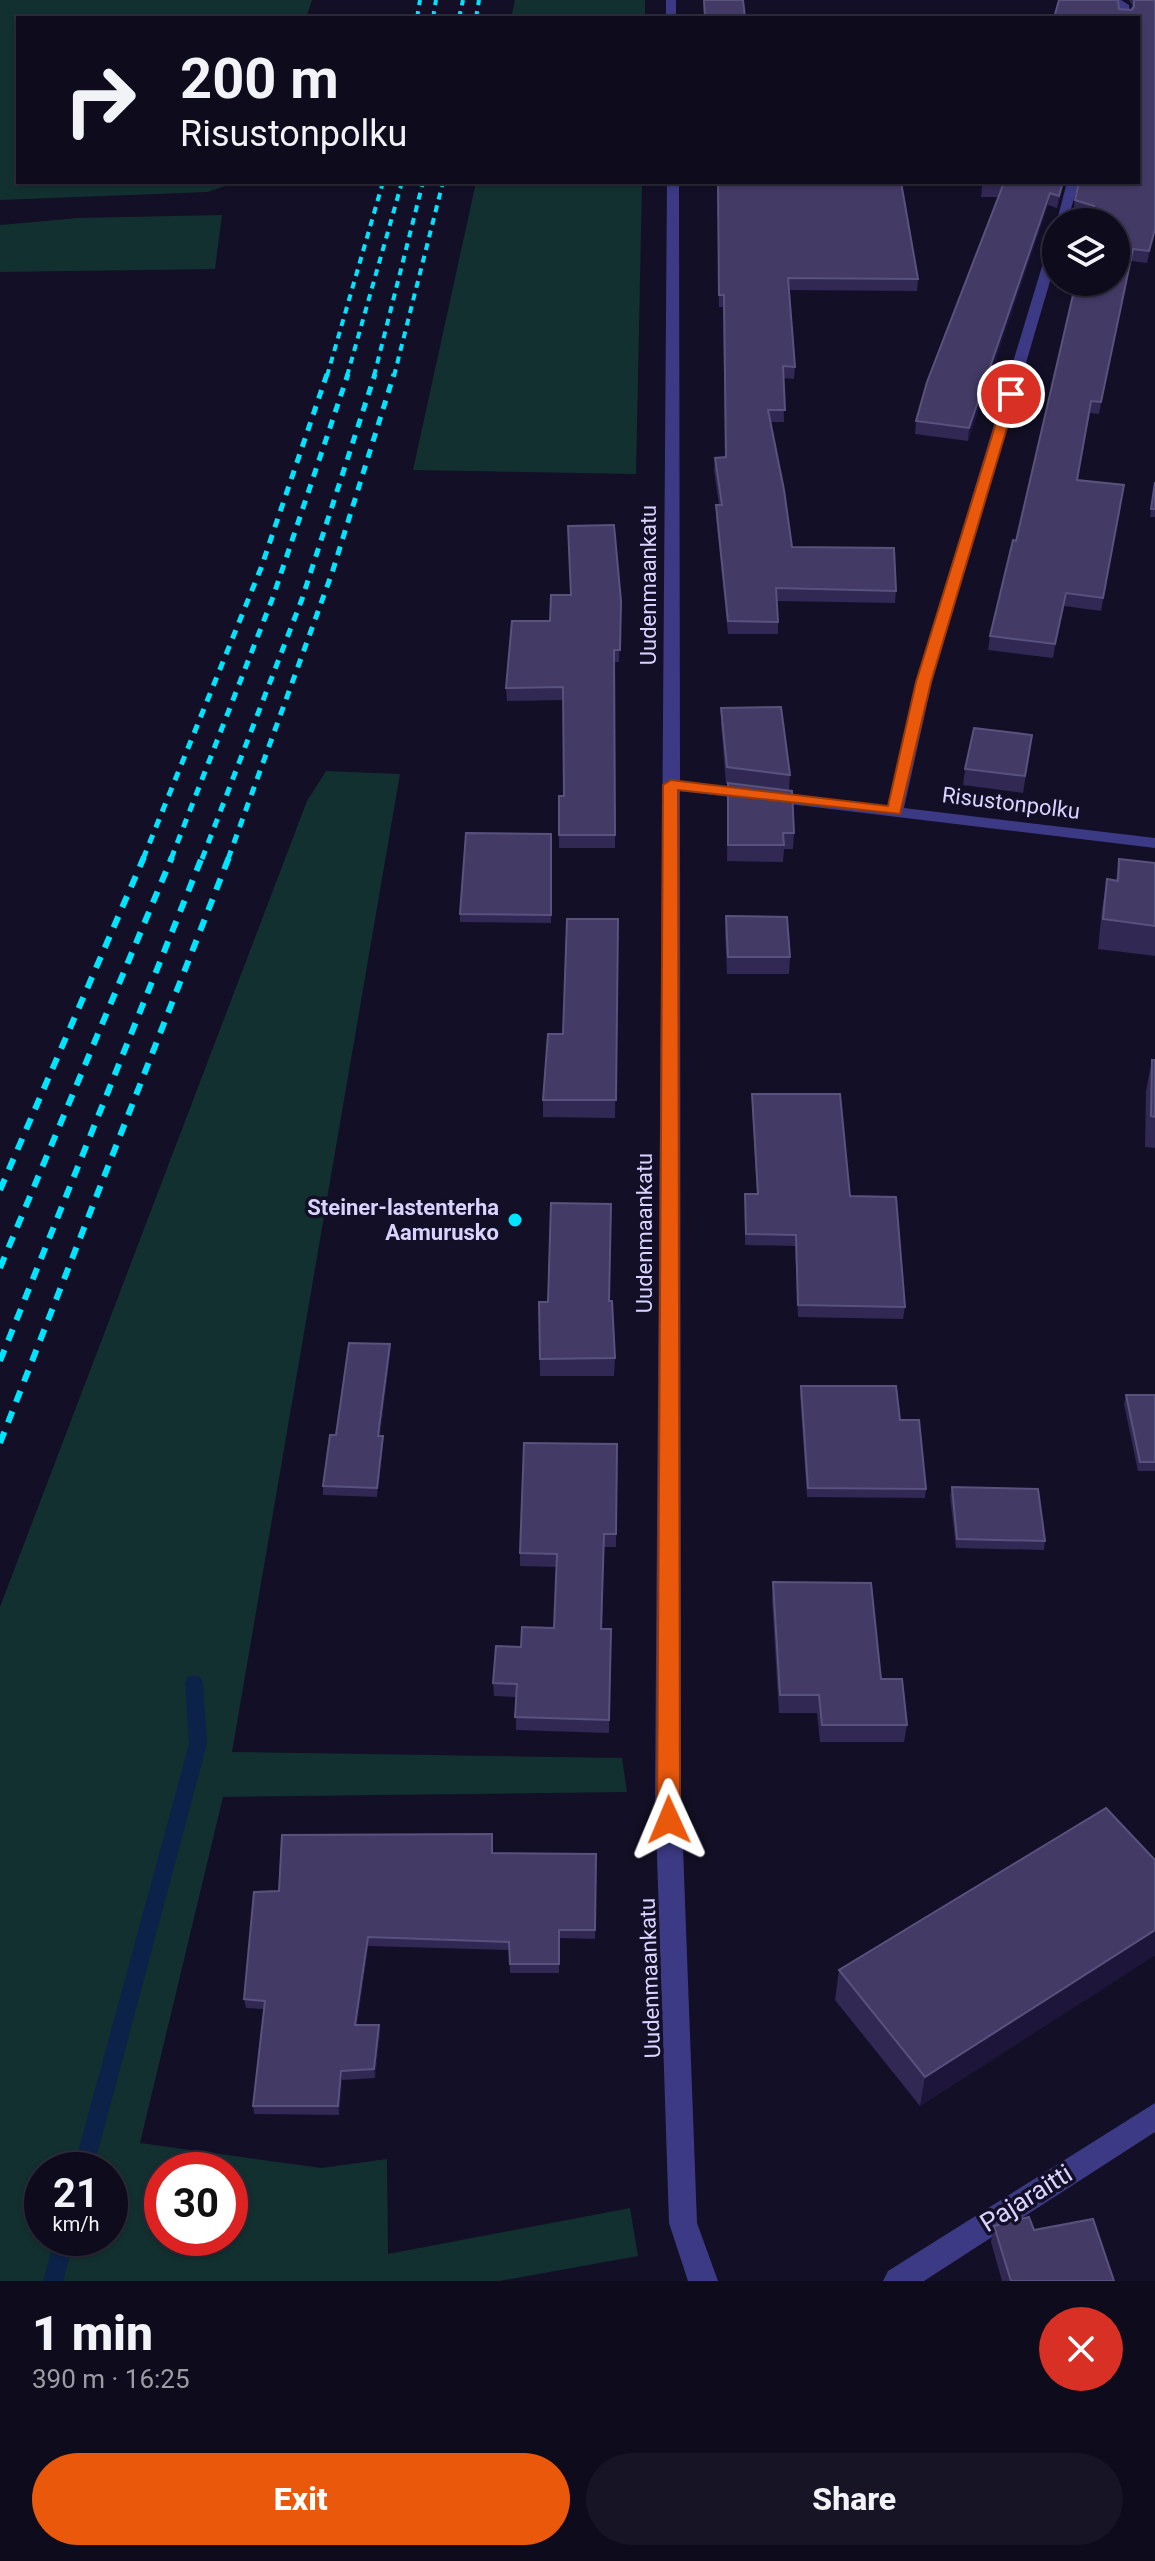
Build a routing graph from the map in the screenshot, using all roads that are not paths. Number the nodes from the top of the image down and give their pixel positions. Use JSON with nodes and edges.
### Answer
{"nodes":[{"id":1,"x":1113,"y":0,"type":"edge"},
{"id":2,"x":1125,"y":16,"type":"edge"},
{"id":3,"x":673,"y":184,"type":"edge"},
{"id":4,"x":1072,"y":184,"type":"edge"},
{"id":5,"x":1065,"y":208,"type":"edge"},
{"id":6,"x":1042,"y":287,"type":"edge"},
{"id":7,"x":671,"y":785,"type":"junction"},
{"id":8,"x":895,"y":811,"type":"junction"},
{"id":9,"x":1155,"y":843,"type":"edge"},
{"id":10,"x":1155,"y":2116,"type":"edge"},
{"id":11,"x":703,"y":2281,"type":"edge"},
{"id":12,"x":898,"y":2281,"type":"edge"}],
"edges":[{"from":1,"to":2,"type":"street"},
{"from":3,"to":7,"type":"street","name":"Uudenmaankatu"},
{"from":4,"to":5,"type":"street"},
{"from":6,"to":8,"type":"street"},
{"from":7,"to":8,"type":"street","name":"Risustonpolku"},
{"from":7,"to":11,"type":"street","name":"Uudenmaankatu"},
{"from":8,"to":9,"type":"street","name":"Risustonpolku"},
{"from":10,"to":12,"type":"street","name":"Pajaraitti"}]}
